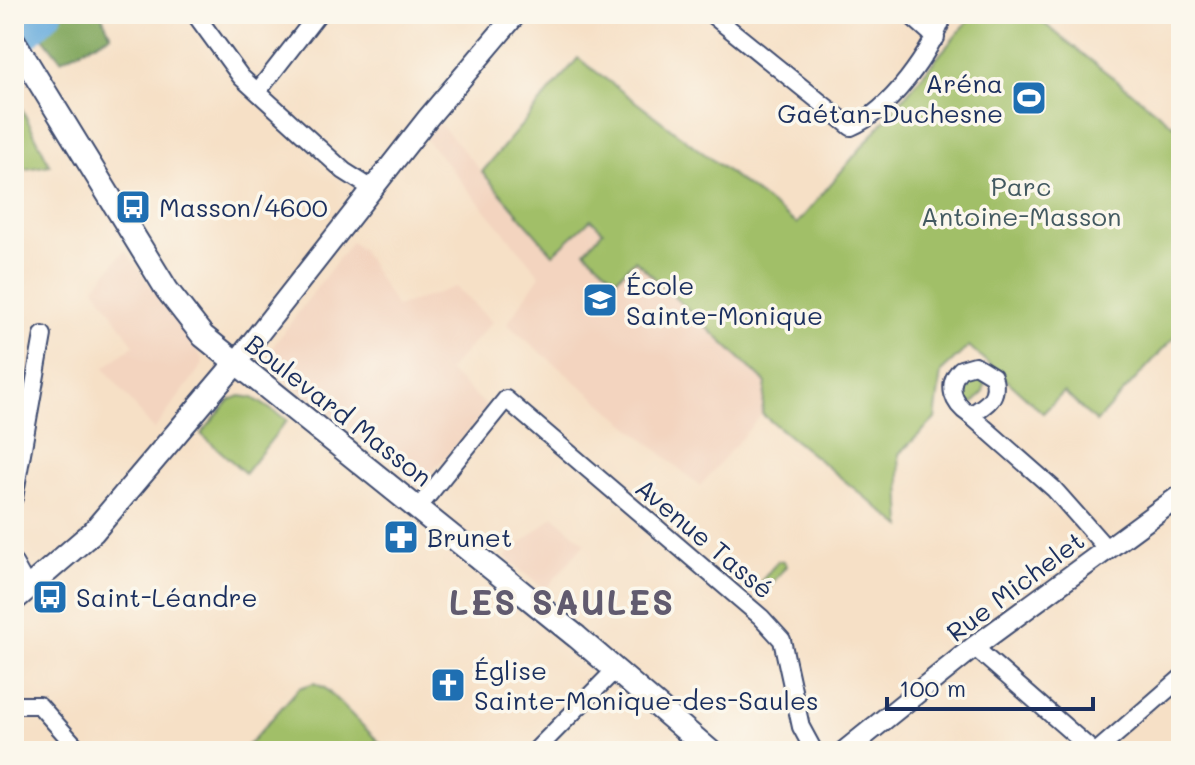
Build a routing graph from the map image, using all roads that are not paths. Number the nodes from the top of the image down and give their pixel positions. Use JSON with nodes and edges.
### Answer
{"nodes":[{"id":1,"x":195,"y":14,"type":"edge"},
{"id":2,"x":318,"y":14,"type":"edge"},
{"id":3,"x":516,"y":14,"type":"edge"},
{"id":4,"x":711,"y":14,"type":"edge"},
{"id":5,"x":909,"y":14,"type":"edge"},
{"id":6,"x":944,"y":14,"type":"edge"},
{"id":7,"x":936,"y":38,"type":"junction"},
{"id":8,"x":14,"y":41,"type":"edge"},
{"id":9,"x":258,"y":91,"type":"junction"},
{"id":10,"x":374,"y":190,"type":"junction"},
{"id":11,"x":43,"y":335,"type":"dead end"},
{"id":12,"x":235,"y":364,"type":"junction"},
{"id":13,"x":970,"y":415,"type":"dead end"},
{"id":14,"x":1181,"y":495,"type":"edge"},
{"id":15,"x":14,"y":498,"type":"edge"},
{"id":16,"x":418,"y":508,"type":"junction"},
{"id":17,"x":1107,"y":549,"type":"junction"},
{"id":18,"x":14,"y":563,"type":"edge"},
{"id":19,"x":21,"y":595,"type":"edge"},
{"id":20,"x":974,"y":647,"type":"junction"},
{"id":21,"x":616,"y":669,"type":"junction"},
{"id":22,"x":1181,"y":678,"type":"edge"},
{"id":23,"x":14,"y":705,"type":"edge"},
{"id":24,"x":80,"y":751,"type":"edge"},
{"id":25,"x":535,"y":751,"type":"edge"},
{"id":26,"x":710,"y":751,"type":"edge"},
{"id":27,"x":814,"y":751,"type":"edge"},
{"id":28,"x":845,"y":751,"type":"edge"},
{"id":29,"x":1095,"y":751,"type":"edge"}],
"edges":[{"from":1,"to":9,"type":"street"},
{"from":2,"to":9,"type":"street"},
{"from":3,"to":10,"type":"street"},
{"from":4,"to":7,"type":"street"},
{"from":5,"to":7,"type":"street"},
{"from":6,"to":7,"type":"street"},
{"from":8,"to":12,"type":"main road","name":"Boulevard Masson"},
{"from":9,"to":10,"type":"street"},
{"from":10,"to":12,"type":"street"},
{"from":11,"to":15,"type":"street"},
{"from":12,"to":16,"type":"main road","name":"Boulevard Masson"},
{"from":12,"to":19,"type":"main road"},
{"from":13,"to":17,"type":"street"},
{"from":14,"to":17,"type":"street","name":"Rue Michelet"},
{"from":16,"to":21,"type":"main road","name":"Boulevard Masson"},
{"from":16,"to":27,"type":"street","name":"Avenue Tassé"},
{"from":17,"to":20,"type":"street","name":"Rue Michelet"},
{"from":18,"to":19,"type":"street"},
{"from":20,"to":28,"type":"street","name":"Rue Michelet"},
{"from":20,"to":29,"type":"street"},
{"from":21,"to":25,"type":"street"},
{"from":21,"to":26,"type":"main road","name":"Boulevard Masson"},
{"from":22,"to":29,"type":"street"},
{"from":23,"to":24,"type":"street"}]}
